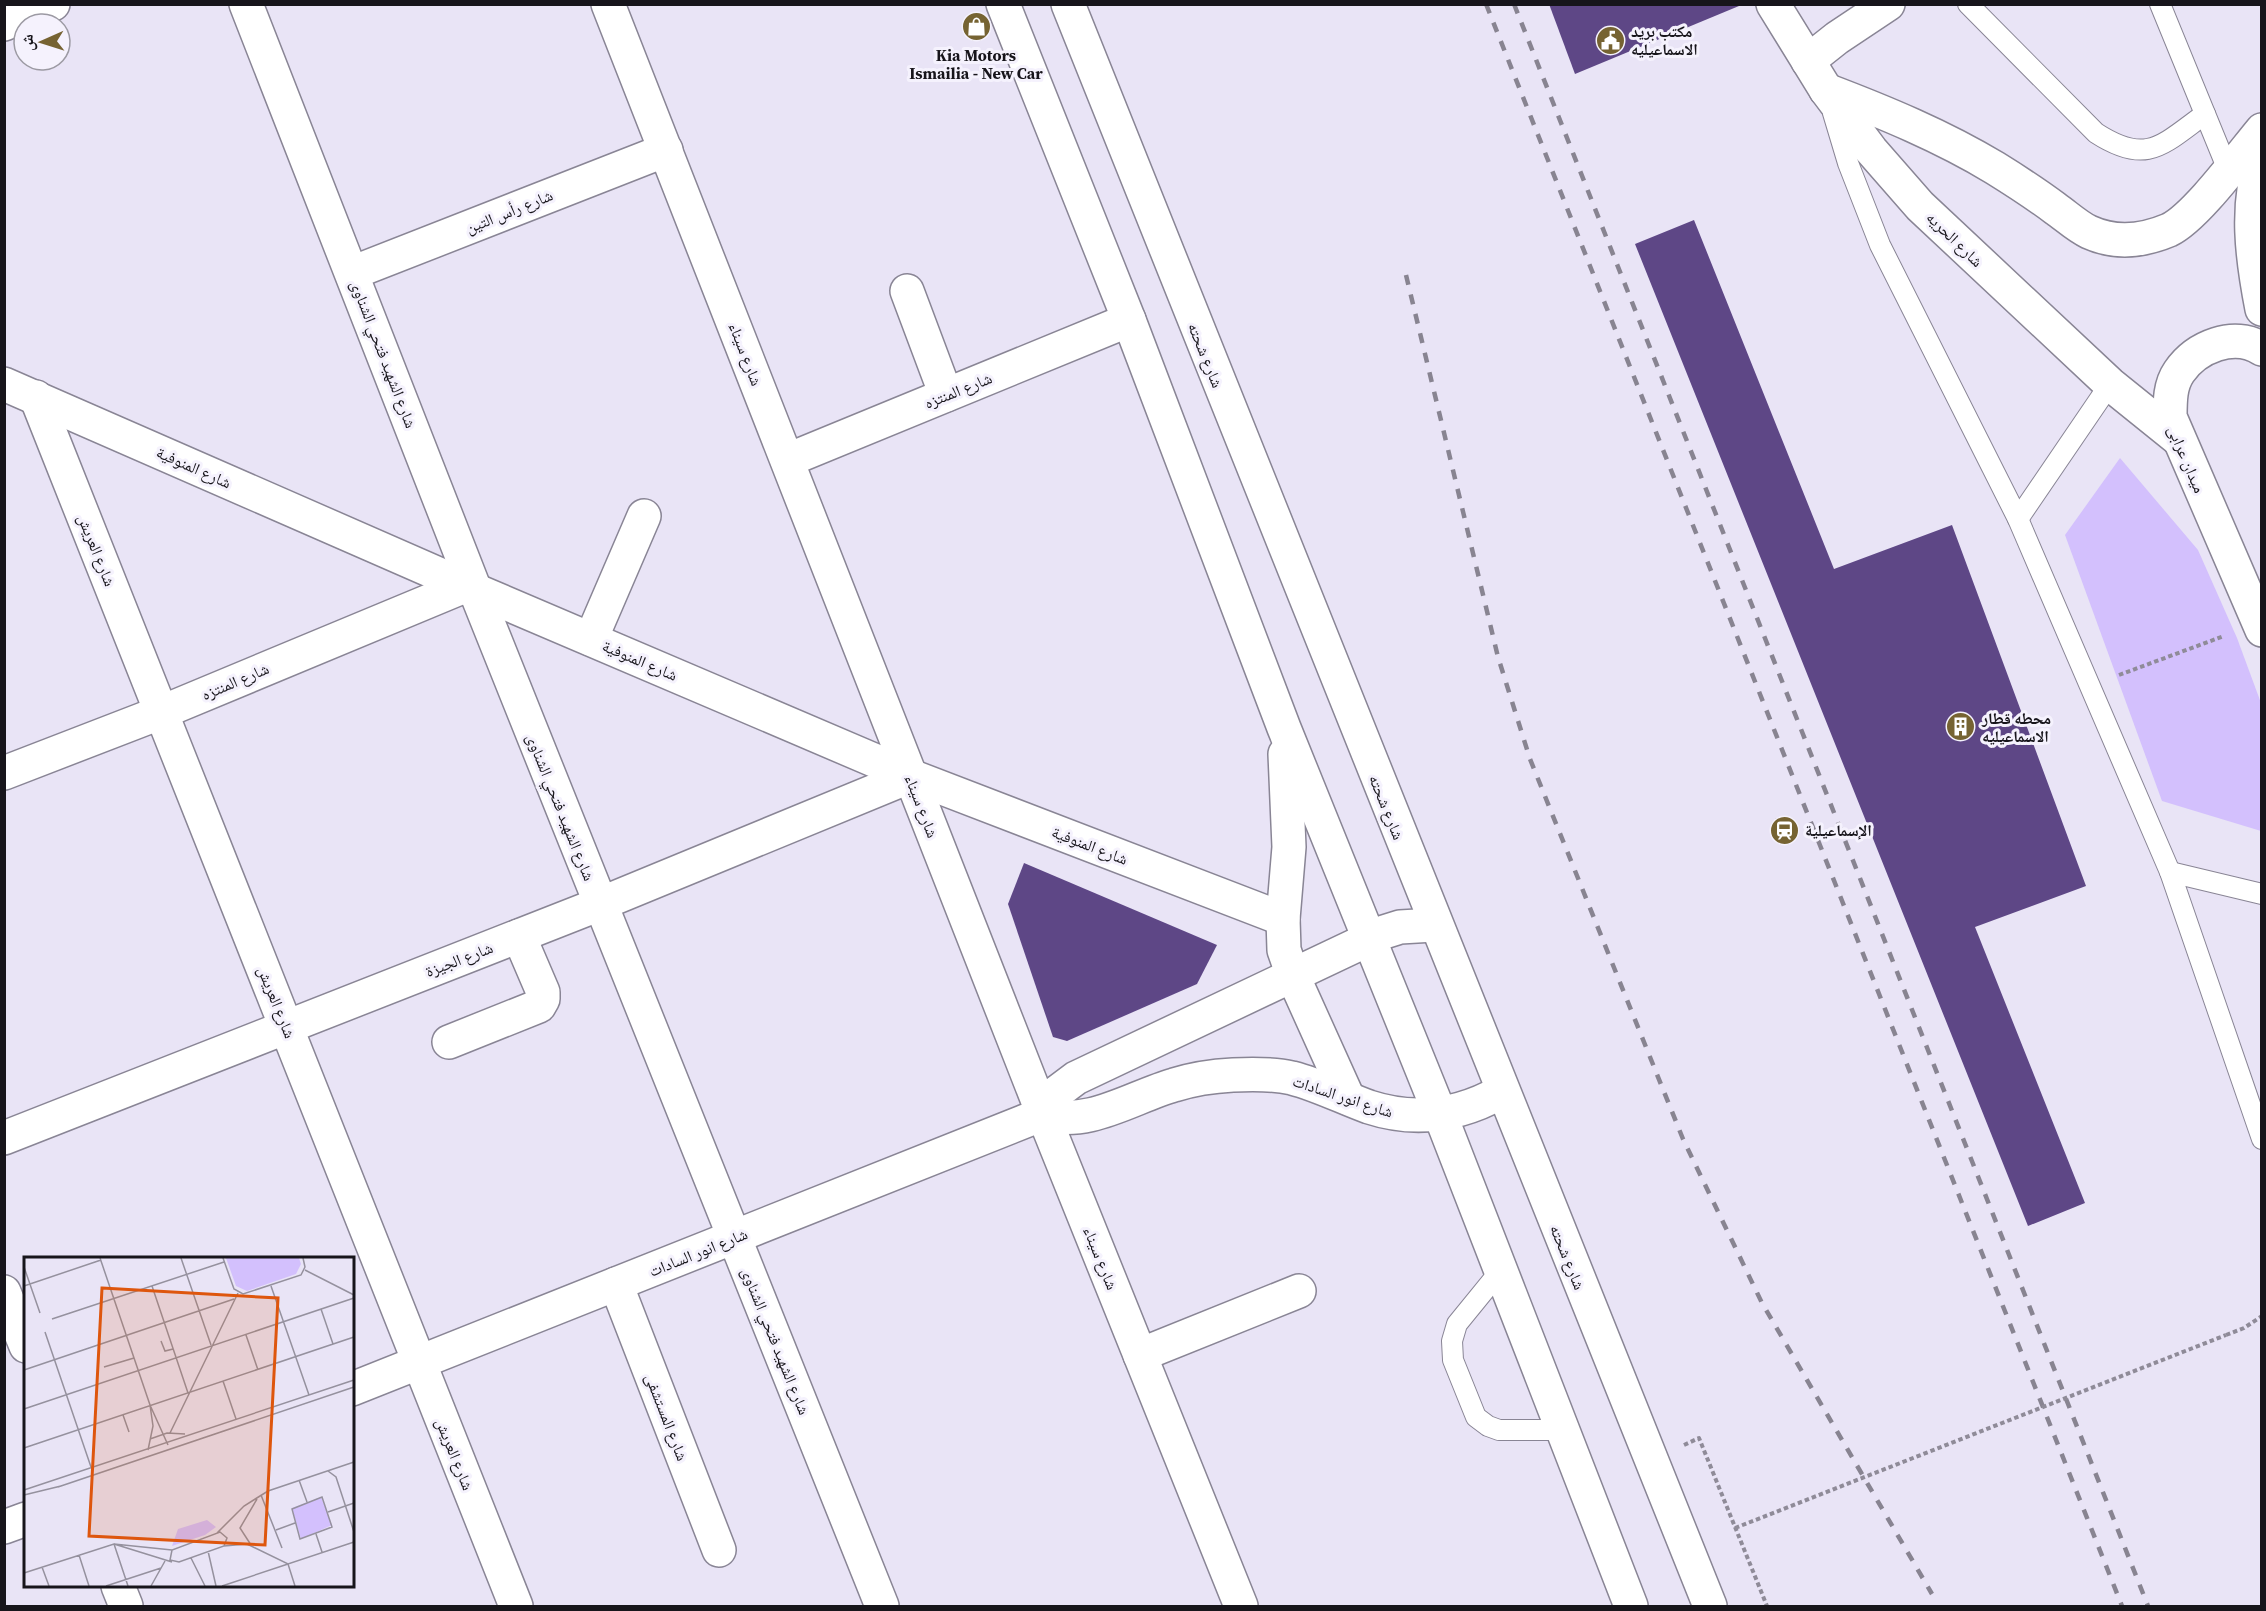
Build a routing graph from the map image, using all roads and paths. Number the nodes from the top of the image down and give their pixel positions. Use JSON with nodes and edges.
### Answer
{"nodes":[{"id":1,"x":53,"y":4,"type":"edge"},
{"id":2,"x":246,"y":4,"type":"edge"},
{"id":3,"x":608,"y":4,"type":"edge"},
{"id":4,"x":1003,"y":4,"type":"edge"},
{"id":5,"x":1068,"y":4,"type":"edge"},
{"id":6,"x":1773,"y":4,"type":"edge"},
{"id":7,"x":1888,"y":4,"type":"edge"},
{"id":8,"x":1968,"y":4,"type":"edge"},
{"id":9,"x":2160,"y":4,"type":"edge"},
{"id":10,"x":4,"y":24,"type":"edge"},
{"id":11,"x":1808,"y":61,"type":"junction"},
{"id":12,"x":1826,"y":90,"type":"junction"},
{"id":13,"x":2205,"y":114,"type":"junction"},
{"id":14,"x":2262,"y":130,"type":"edge"},
{"id":15,"x":666,"y":150,"type":"junction"},
{"id":16,"x":2262,"y":155,"type":"edge"},
{"id":17,"x":2228,"y":170,"type":"junction"},
{"id":18,"x":352,"y":273,"type":"junction"},
{"id":19,"x":907,"y":291,"type":"dead end"},
{"id":20,"x":2262,"y":309,"type":"edge"},
{"id":21,"x":1129,"y":320,"type":"junction"},
{"id":22,"x":2262,"y":349,"type":"edge"},
{"id":23,"x":4,"y":384,"type":"edge"},
{"id":24,"x":2110,"y":384,"type":"junction"},
{"id":25,"x":945,"y":396,"type":"junction"},
{"id":26,"x":36,"y":397,"type":"junction"},
{"id":27,"x":2177,"y":438,"type":"junction"},
{"id":28,"x":788,"y":460,"type":"junction"},
{"id":29,"x":644,"y":516,"type":"dead end"},
{"id":30,"x":2018,"y":519,"type":"junction"},
{"id":31,"x":470,"y":588,"type":"junction"},
{"id":32,"x":2260,"y":626,"type":"edge"},
{"id":33,"x":591,"y":639,"type":"junction"},
{"id":34,"x":2090,"y":686,"type":"junction"},
{"id":35,"x":162,"y":712,"type":"junction"},
{"id":36,"x":1284,"y":728,"type":"junction"},
{"id":37,"x":4,"y":773,"type":"edge"},
{"id":38,"x":910,"y":776,"type":"junction"},
{"id":39,"x":2170,"y":872,"type":"junction"},
{"id":40,"x":2262,"y":894,"type":"edge"},
{"id":41,"x":600,"y":904,"type":"junction"},
{"id":42,"x":1283,"y":919,"type":"junction"},
{"id":43,"x":1434,"y":925,"type":"junction"},
{"id":44,"x":519,"y":936,"type":"junction"},
{"id":45,"x":1368,"y":939,"type":"junction"},
{"id":46,"x":1293,"y":976,"type":"junction"},
{"id":47,"x":286,"y":1026,"type":"junction"},
{"id":48,"x":448,"y":1042,"type":"dead end"},
{"id":49,"x":1502,"y":1092,"type":"junction"},
{"id":50,"x":1348,"y":1098,"type":"junction"},
{"id":51,"x":1043,"y":1114,"type":"junction"},
{"id":52,"x":1440,"y":1114,"type":"junction"},
{"id":53,"x":4,"y":1138,"type":"edge"},
{"id":54,"x":2262,"y":1140,"type":"edge"},
{"id":55,"x":734,"y":1238,"type":"junction"},
{"id":56,"x":1501,"y":1270,"type":"junction"},
{"id":57,"x":616,"y":1284,"type":"junction"},
{"id":58,"x":1299,"y":1291,"type":"dead end"},
{"id":59,"x":4,"y":1292,"type":"edge"},
{"id":60,"x":2262,"y":1316,"type":"edge"},
{"id":61,"x":24,"y":1341,"type":"edge"},
{"id":62,"x":1140,"y":1355,"type":"junction"},
{"id":63,"x":419,"y":1363,"type":"junction"},
{"id":64,"x":354,"y":1388,"type":"edge"},
{"id":65,"x":1563,"y":1430,"type":"junction"},
{"id":66,"x":1699,"y":1438,"type":"dead end"},
{"id":67,"x":24,"y":1520,"type":"edge"},
{"id":68,"x":4,"y":1527,"type":"edge"},
{"id":69,"x":1735,"y":1528,"type":"junction"},
{"id":70,"x":719,"y":1550,"type":"dead end"},
{"id":71,"x":118,"y":1587,"type":"edge"},
{"id":72,"x":126,"y":1606,"type":"edge"},
{"id":73,"x":516,"y":1606,"type":"edge"},
{"id":74,"x":882,"y":1606,"type":"edge"},
{"id":75,"x":1241,"y":1606,"type":"edge"},
{"id":76,"x":1631,"y":1606,"type":"edge"},
{"id":77,"x":1710,"y":1606,"type":"edge"},
{"id":78,"x":1767,"y":1606,"type":"edge"}],
"edges":[{"from":1,"to":10,"type":"street"},
{"from":2,"to":18,"type":"street","name":"شارع الشهيد فتحي الشناوى"},
{"from":3,"to":15,"type":"street","name":"شارع سيناء"},
{"from":4,"to":21,"type":"street"},
{"from":5,"to":43,"type":"street","name":"شارع شحته"},
{"from":6,"to":11,"type":"street","name":"شارع الحريه"},
{"from":7,"to":11,"type":"street"},
{"from":8,"to":13,"type":"lane"},
{"from":9,"to":13,"type":"lane"},
{"from":11,"to":12,"type":"street","name":"شارع الحريه"},
{"from":12,"to":17,"type":"street"},
{"from":12,"to":24,"type":"street","name":"شارع الحريه"},
{"from":12,"to":30,"type":"lane"},
{"from":13,"to":17,"type":"lane"},
{"from":14,"to":17,"type":"street"},
{"from":15,"to":18,"type":"street","name":"شارع رأس التين"},
{"from":15,"to":28,"type":"street","name":"شارع سيناء"},
{"from":16,"to":20,"type":"street"},
{"from":18,"to":31,"type":"street","name":"شارع الشهيد فتحي الشناوى"},
{"from":19,"to":25,"type":"street"},
{"from":21,"to":25,"type":"street","name":"شارع المنتزه"},
{"from":21,"to":36,"type":"street"},
{"from":22,"to":27,"type":"street","name":"ميدان عرابى"},
{"from":23,"to":26,"type":"street","name":"شارع المنوفية"},
{"from":24,"to":27,"type":"street","name":"شارع الحريه"},
{"from":24,"to":30,"type":"lane"},
{"from":25,"to":28,"type":"street","name":"شارع المنتزه"},
{"from":26,"to":31,"type":"street","name":"شارع المنوفية"},
{"from":26,"to":35,"type":"street","name":"شارع العريش"},
{"from":27,"to":32,"type":"street","name":"ميدان عرابى"},
{"from":28,"to":38,"type":"street","name":"شارع سيناء"},
{"from":29,"to":33,"type":"street"},
{"from":30,"to":34,"type":"lane"},
{"from":31,"to":33,"type":"street","name":"شارع المنوفية"},
{"from":31,"to":35,"type":"street","name":"شارع المنتزه"},
{"from":31,"to":41,"type":"street","name":"شارع الشهيد فتحي الشناوى"},
{"from":32,"to":34,"type":"path"},
{"from":33,"to":38,"type":"street","name":"شارع المنوفية"},
{"from":34,"to":39,"type":"lane"},
{"from":35,"to":37,"type":"street","name":"شارع المنتزه"},
{"from":35,"to":47,"type":"street","name":"شارع العريش"},
{"from":36,"to":42,"type":"street"},
{"from":36,"to":45,"type":"street"},
{"from":38,"to":41,"type":"street","name":"شارع الجيزة"},
{"from":38,"to":42,"type":"street","name":"شارع المنوفية"},
{"from":38,"to":51,"type":"street","name":"شارع سيناء"},
{"from":39,"to":40,"type":"lane"},
{"from":39,"to":54,"type":"lane"},
{"from":41,"to":44,"type":"street","name":"شارع الجيزة"},
{"from":41,"to":55,"type":"street","name":"شارع الشهيد فتحي الشناوى"},
{"from":42,"to":46,"type":"street"},
{"from":43,"to":45,"type":"street"},
{"from":43,"to":49,"type":"street","name":"شارع شحته"},
{"from":44,"to":47,"type":"street","name":"شارع الجيزة"},
{"from":44,"to":48,"type":"street"},
{"from":45,"to":46,"type":"street"},
{"from":45,"to":52,"type":"street"},
{"from":46,"to":50,"type":"street"},
{"from":46,"to":51,"type":"street"},
{"from":47,"to":53,"type":"street","name":"شارع الجيزة"},
{"from":47,"to":63,"type":"street","name":"شارع العريش"},
{"from":49,"to":52,"type":"street","name":"شارع انور السادات"},
{"from":49,"to":77,"type":"street","name":"شارع شحته"},
{"from":50,"to":51,"type":"street","name":"شارع انور السادات"},
{"from":50,"to":52,"type":"street","name":"شارع انور السادات"},
{"from":51,"to":55,"type":"street","name":"شارع انور السادات"},
{"from":51,"to":62,"type":"street","name":"شارع سيناء"},
{"from":52,"to":56,"type":"street"},
{"from":55,"to":57,"type":"street","name":"شارع انور السادات"},
{"from":55,"to":74,"type":"street","name":"شارع الشهيد فتحي الشناوى"},
{"from":56,"to":65,"type":"street"},
{"from":56,"to":65,"type":"lane"},
{"from":57,"to":63,"type":"street","name":"شارع انور السادات"},
{"from":57,"to":70,"type":"street","name":"شارع المستشفى"},
{"from":58,"to":62,"type":"street"},
{"from":59,"to":61,"type":"street"},
{"from":60,"to":69,"type":"path","bridge":true},
{"from":62,"to":75,"type":"street","name":"شارع سيناء"},
{"from":63,"to":64,"type":"street","name":"شارع انور السادات"},
{"from":63,"to":73,"type":"street","name":"شارع العريش"},
{"from":65,"to":76,"type":"street"},
{"from":66,"to":69,"type":"path"},
{"from":67,"to":68,"type":"street"},
{"from":69,"to":78,"type":"path"},
{"from":71,"to":72,"type":"street"}]}
